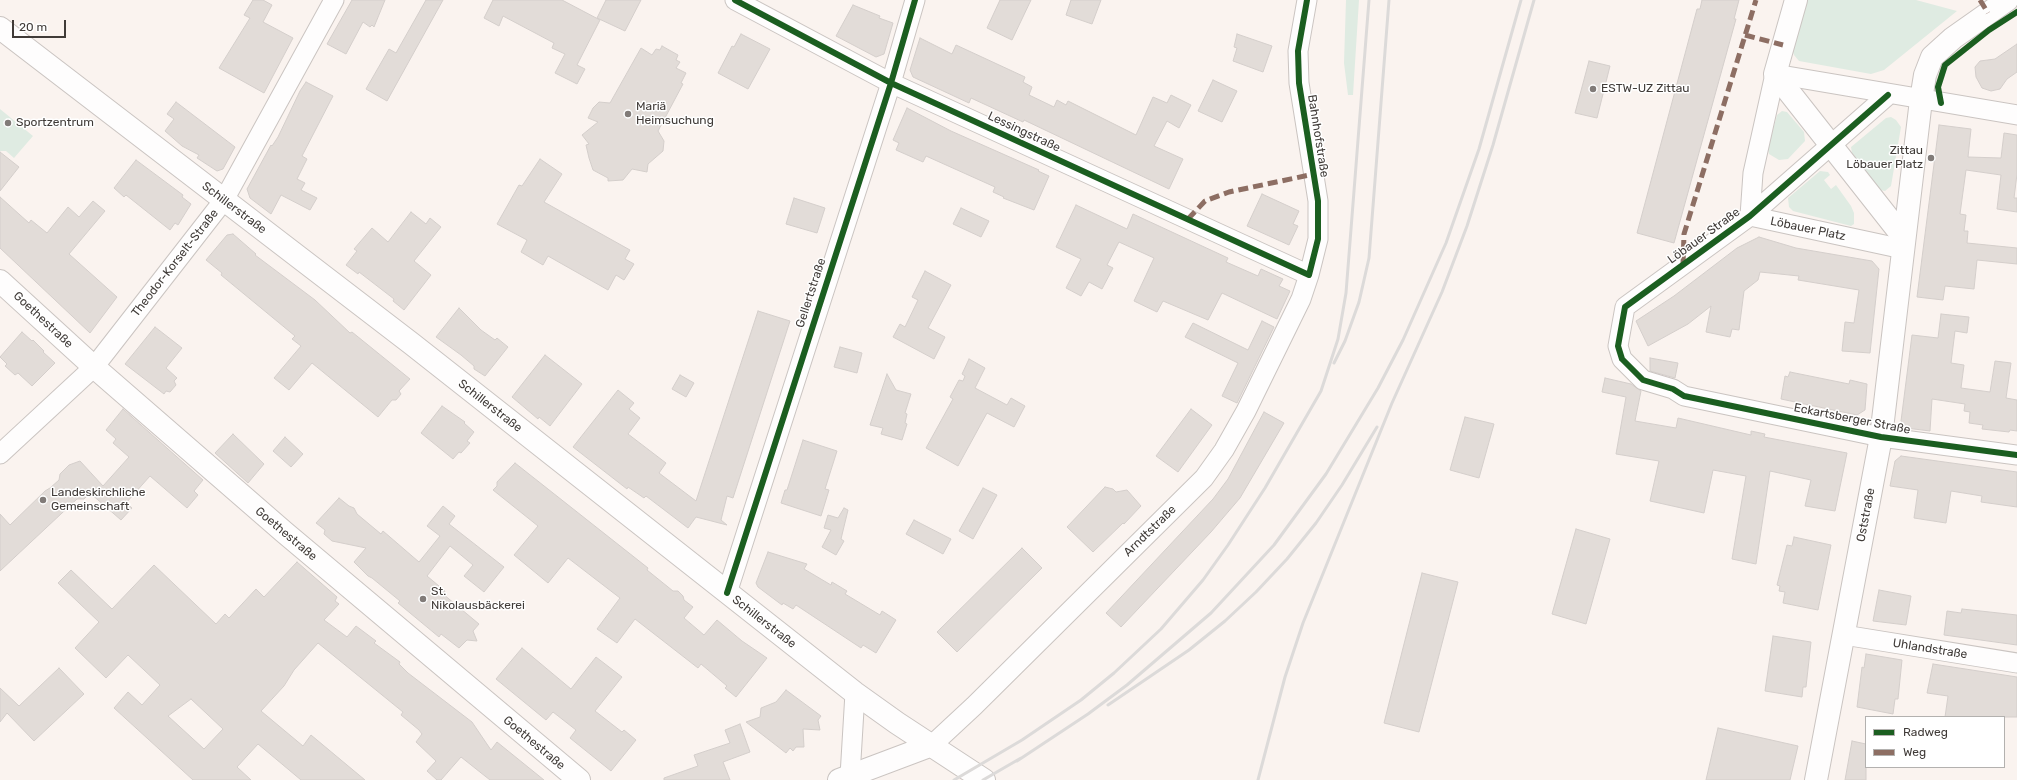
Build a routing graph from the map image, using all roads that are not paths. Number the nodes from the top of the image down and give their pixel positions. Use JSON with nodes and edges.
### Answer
{"nodes":[{"id":1,"x":334,"y":0,"type":"edge"},
{"id":2,"x":735,"y":0,"type":"edge"},
{"id":3,"x":915,"y":0,"type":"edge"},
{"id":4,"x":1307,"y":0,"type":"edge"},
{"id":5,"x":1796,"y":0,"type":"edge"},
{"id":6,"x":2007,"y":0,"type":"edge"},
{"id":7,"x":0,"y":28,"type":"edge"},
{"id":8,"x":1775,"y":74,"type":"junction"},
{"id":9,"x":891,"y":83,"type":"junction"},
{"id":10,"x":1888,"y":95,"type":"junction"},
{"id":11,"x":1921,"y":100,"type":"junction"},
{"id":12,"x":2017,"y":115,"type":"edge"},
{"id":13,"x":1830,"y":144,"type":"junction"},
{"id":14,"x":224,"y":200,"type":"junction"},
{"id":15,"x":1750,"y":216,"type":"junction"},
{"id":16,"x":1904,"y":243,"type":"junction"},
{"id":17,"x":1310,"y":275,"type":"junction"},
{"id":18,"x":0,"y":281,"type":"edge"},
{"id":19,"x":94,"y":367,"type":"junction"},
{"id":20,"x":1684,"y":396,"type":"joint"},
{"id":21,"x":1881,"y":437,"type":"junction"},
{"id":22,"x":0,"y":454,"type":"edge"},
{"id":23,"x":2017,"y":455,"type":"edge"},
{"id":24,"x":727,"y":593,"type":"junction"},
{"id":25,"x":1844,"y":635,"type":"junction"},
{"id":26,"x":2017,"y":664,"type":"edge"},
{"id":27,"x":855,"y":693,"type":"junction"},
{"id":28,"x":932,"y":745,"type":"junction"},
{"id":29,"x":845,"y":778,"type":"edge"},
{"id":30,"x":579,"y":780,"type":"edge"},
{"id":31,"x":984,"y":780,"type":"edge"},
{"id":32,"x":1816,"y":780,"type":"edge"}],
"edges":[{"from":1,"to":14,"type":"street","name":"Theodor-Korselt-Straße"},
{"from":2,"to":9,"type":"street","name":"Lessingstraße"},
{"from":3,"to":9,"type":"street","name":"Gellertstraße"},
{"from":4,"to":17,"type":"street","name":"Bahnhofstraße"},
{"from":5,"to":8,"type":"main road"},
{"from":6,"to":11,"type":"main road"},
{"from":7,"to":14,"type":"main road","name":"Schillerstraße"},
{"from":8,"to":10,"type":"street"},
{"from":8,"to":13,"type":"main road"},
{"from":8,"to":15,"type":"street"},
{"from":9,"to":17,"type":"street","name":"Lessingstraße"},
{"from":9,"to":24,"type":"street","name":"Gellertstraße"},
{"from":10,"to":11,"type":"street"},
{"from":10,"to":13,"type":"street","name":"Löbauer Straße"},
{"from":11,"to":12,"type":"street"},
{"from":11,"to":16,"type":"main road"},
{"from":13,"to":15,"type":"street","name":"Löbauer Straße"},
{"from":13,"to":16,"type":"main road"},
{"from":14,"to":19,"type":"street","name":"Theodor-Korselt-Straße"},
{"from":14,"to":24,"type":"main road","name":"Schillerstraße"},
{"from":15,"to":16,"type":"street","name":"Löbauer Platz"},
{"from":15,"to":20,"type":"street","name":"Löbauer Straße"},
{"from":16,"to":21,"type":"main road","name":"Oststraße"},
{"from":17,"to":28,"type":"street","name":"Arndtstraße"},
{"from":18,"to":19,"type":"main road","name":"Goethestraße"},
{"from":19,"to":22,"type":"street","name":"Theodor-Korselt-Straße"},
{"from":19,"to":30,"type":"main road","name":"Goethestraße"},
{"from":20,"to":21,"type":"street","name":"Eckartsberger Straße"},
{"from":21,"to":23,"type":"street","name":"Eckartsberger Straße"},
{"from":21,"to":25,"type":"main road","name":"Oststraße"},
{"from":24,"to":27,"type":"main road","name":"Schillerstraße"},
{"from":25,"to":26,"type":"street","name":"Uhlandstraße"},
{"from":25,"to":32,"type":"main road","name":"Oststraße"},
{"from":27,"to":28,"type":"main road","name":"Schillerstraße"},
{"from":27,"to":29,"type":"street"},
{"from":28,"to":29,"type":"main road"},
{"from":28,"to":31,"type":"main road","name":"Schillerstraße"}]}
